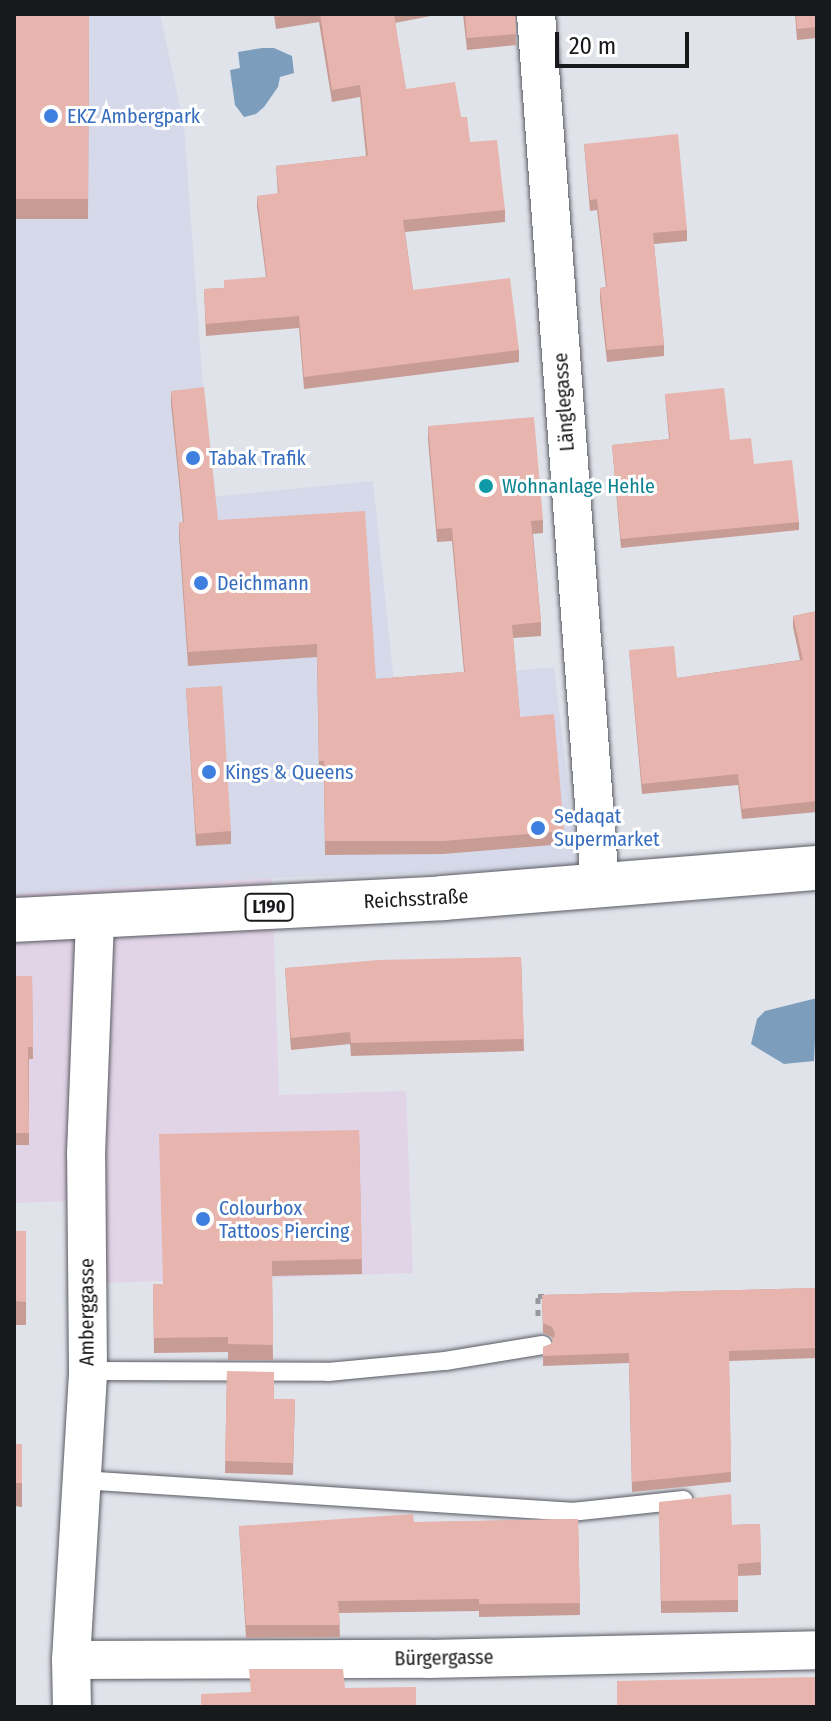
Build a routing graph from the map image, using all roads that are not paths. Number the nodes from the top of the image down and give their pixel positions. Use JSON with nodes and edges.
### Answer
{"nodes":[{"id":1,"x":536,"y":14,"type":"edge"},
{"id":2,"x":817,"y":868,"type":"edge"},
{"id":3,"x":600,"y":885,"type":"junction"},
{"id":4,"x":95,"y":916,"type":"junction"},
{"id":5,"x":14,"y":920,"type":"edge"},
{"id":6,"x":543,"y":1345,"type":"edge"},
{"id":7,"x":88,"y":1371,"type":"junction"},
{"id":8,"x":81,"y":1480,"type":"junction"},
{"id":9,"x":704,"y":1498,"type":"edge"},
{"id":10,"x":817,"y":1650,"type":"edge"},
{"id":11,"x":71,"y":1660,"type":"junction"},
{"id":12,"x":72,"y":1707,"type":"edge"}],
"edges":[{"from":1,"to":3,"type":"street","name":"Länglegasse"},
{"from":2,"to":3,"type":"main road","name":"Reichsstraße","number":"L190"},
{"from":3,"to":4,"type":"main road","name":"Reichsstraße","number":"L190"},
{"from":4,"to":5,"type":"main road","name":"Reichsstraße","number":"L190"},
{"from":4,"to":7,"type":"street","name":"Amberggasse"},
{"from":6,"to":7,"type":"lane"},
{"from":7,"to":8,"type":"street","name":"Amberggasse"},
{"from":8,"to":9,"type":"lane"},
{"from":8,"to":11,"type":"street","name":"Amberggasse"},
{"from":10,"to":11,"type":"street","name":"Bürgergasse"},
{"from":11,"to":12,"type":"street","name":"Amberggasse"}]}
